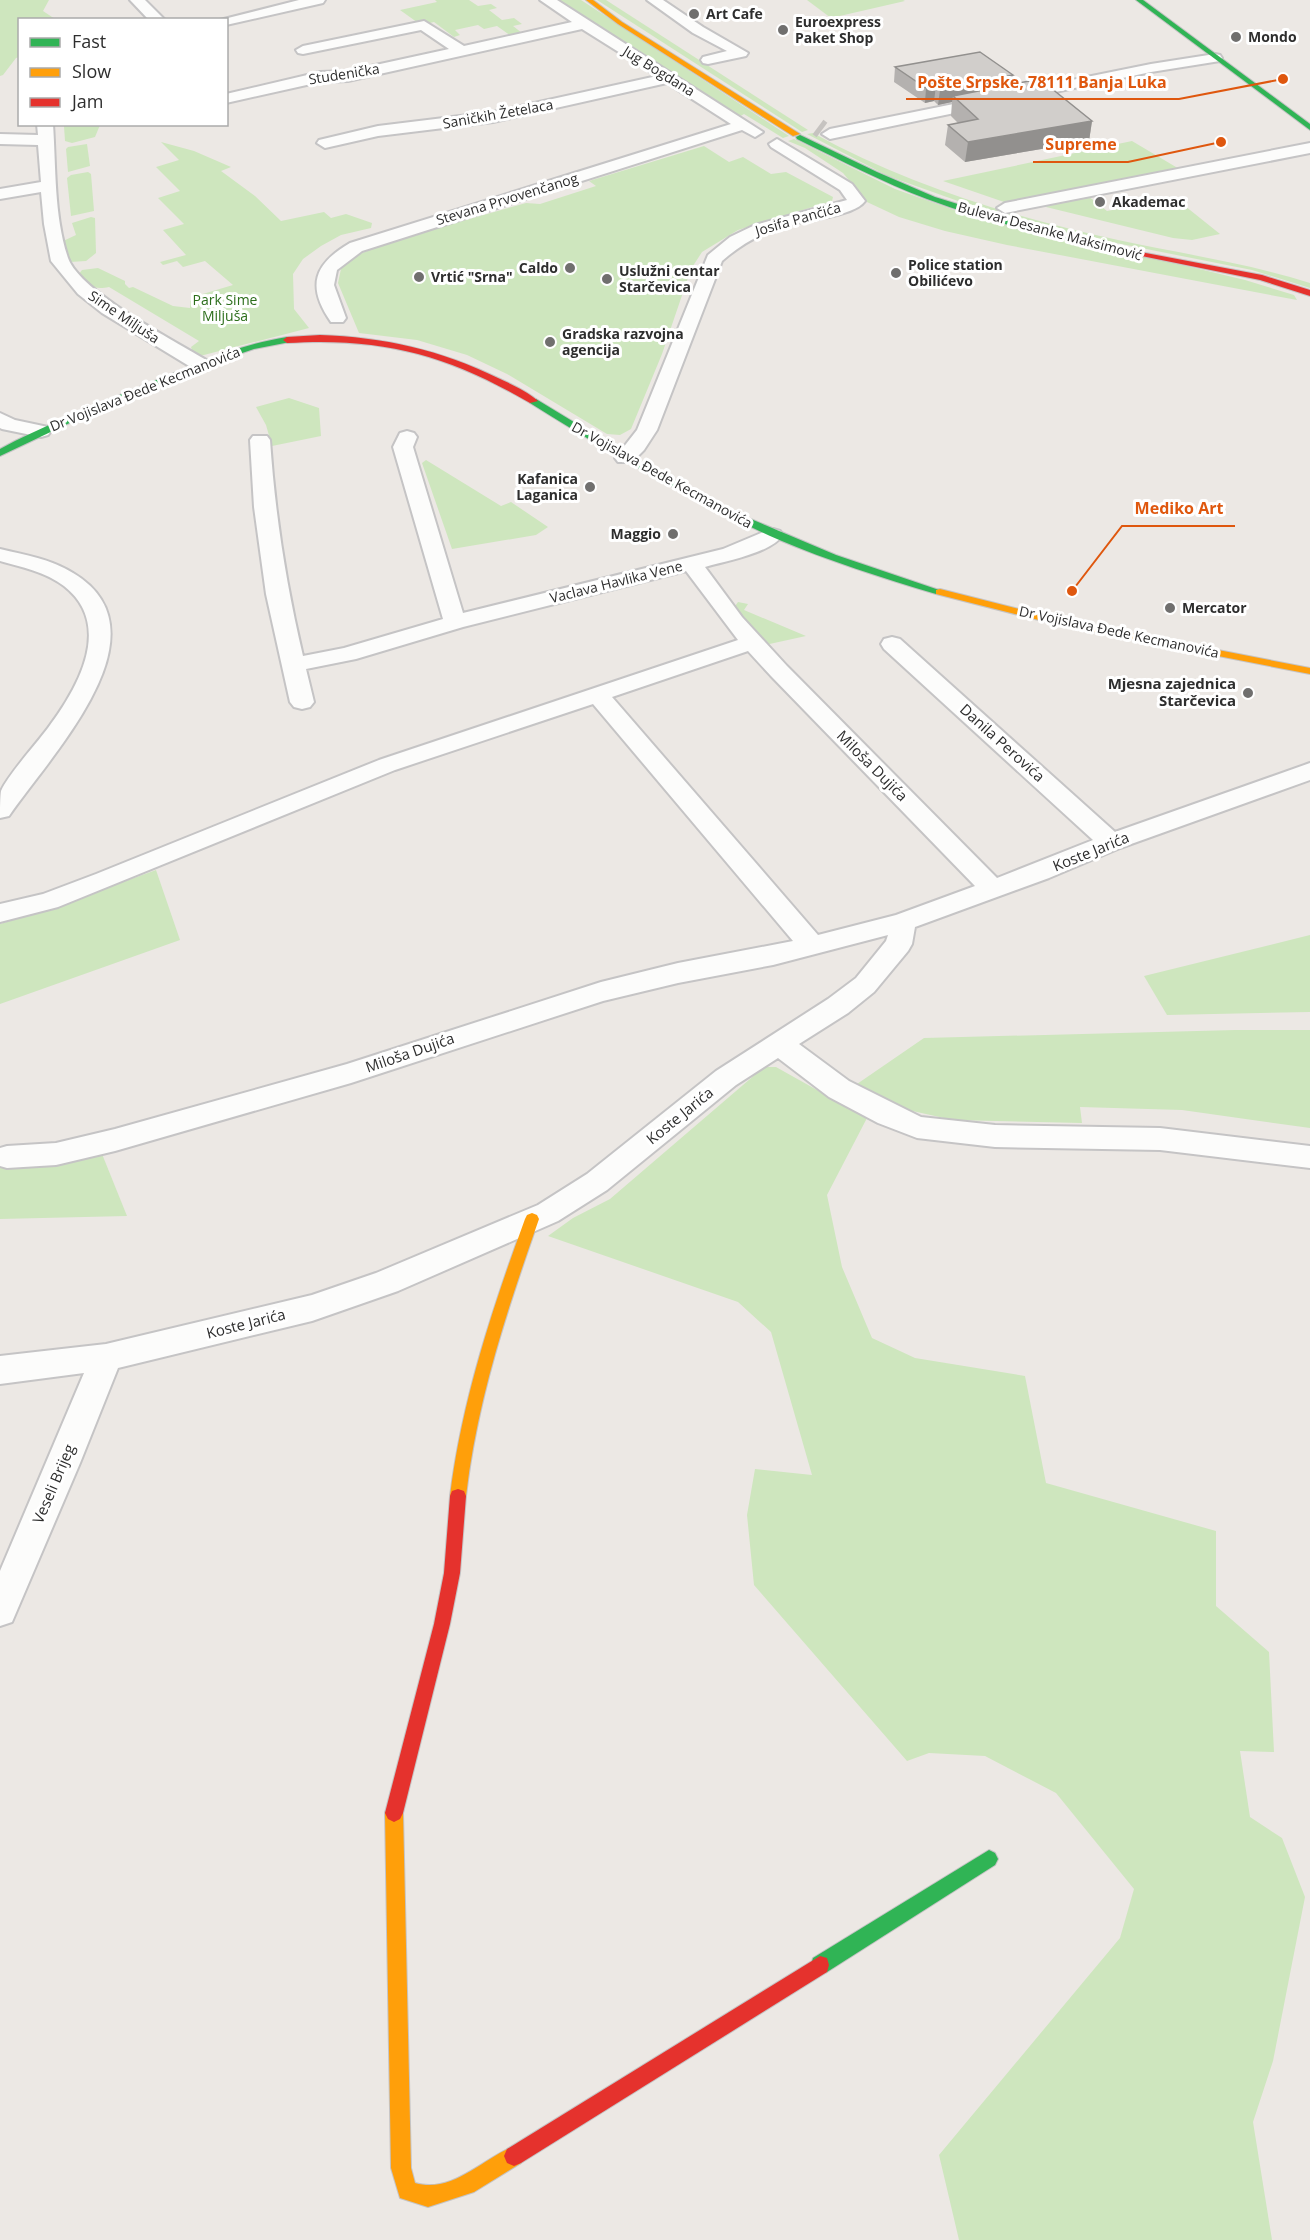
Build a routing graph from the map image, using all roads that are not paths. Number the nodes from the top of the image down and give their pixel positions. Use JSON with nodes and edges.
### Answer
{"nodes":[{"id":1,"x":137,"y":0,"type":"edge"},
{"id":2,"x":318,"y":0,"type":"edge"},
{"id":3,"x":546,"y":0,"type":"edge"},
{"id":4,"x":589,"y":0,"type":"edge"},
{"id":5,"x":654,"y":0,"type":"edge"},
{"id":6,"x":1139,"y":0,"type":"edge"},
{"id":7,"x":156,"y":18,"type":"edge"},
{"id":8,"x":228,"y":21,"type":"edge"},
{"id":9,"x":584,"y":24,"type":"junction"},
{"id":10,"x":303,"y":50,"type":"dead end"},
{"id":11,"x":461,"y":51,"type":"junction"},
{"id":12,"x":704,"y":58,"type":"joint"},
{"id":13,"x":1215,"y":58,"type":"junction"},
{"id":14,"x":728,"y":73,"type":"dead end"},
{"id":15,"x":669,"y":78,"type":"junction"},
{"id":16,"x":228,"y":99,"type":"edge"},
{"id":17,"x":743,"y":125,"type":"junction"},
{"id":18,"x":1310,"y":128,"type":"edge"},
{"id":19,"x":45,"y":132,"type":"edge"},
{"id":20,"x":826,"y":132,"type":"joint"},
{"id":21,"x":0,"y":139,"type":"edge"},
{"id":22,"x":326,"y":143,"type":"dead end"},
{"id":23,"x":849,"y":145,"type":"dead end"},
{"id":24,"x":1310,"y":148,"type":"edge"},
{"id":25,"x":49,"y":186,"type":"junction"},
{"id":26,"x":0,"y":194,"type":"edge"},
{"id":27,"x":970,"y":196,"type":"dead end"},
{"id":28,"x":857,"y":201,"type":"joint"},
{"id":29,"x":1005,"y":208,"type":"junction"},
{"id":30,"x":1121,"y":235,"type":"dead end"},
{"id":31,"x":1310,"y":293,"type":"edge"},
{"id":32,"x":337,"y":318,"type":"dead end"},
{"id":33,"x":201,"y":365,"type":"junction"},
{"id":34,"x":0,"y":419,"type":"edge"},
{"id":35,"x":41,"y":431,"type":"junction"},
{"id":36,"x":407,"y":437,"type":"dead end"},
{"id":37,"x":260,"y":440,"type":"dead end"},
{"id":38,"x":0,"y":453,"type":"edge"},
{"id":39,"x":625,"y":458,"type":"junction"},
{"id":40,"x":773,"y":535,"type":"junction"},
{"id":41,"x":0,"y":555,"type":"edge"},
{"id":42,"x":691,"y":563,"type":"junction"},
{"id":43,"x":455,"y":622,"type":"junction"},
{"id":44,"x":753,"y":642,"type":"junction"},
{"id":45,"x":892,"y":644,"type":"dead end"},
{"id":46,"x":293,"y":665,"type":"junction"},
{"id":47,"x":1310,"y":671,"type":"edge"},
{"id":48,"x":596,"y":693,"type":"junction"},
{"id":49,"x":302,"y":702,"type":"dead end"},
{"id":50,"x":1310,"y":771,"type":"edge"},
{"id":51,"x":0,"y":810,"type":"edge"},
{"id":52,"x":1111,"y":842,"type":"junction"},
{"id":53,"x":993,"y":889,"type":"junction"},
{"id":54,"x":0,"y":913,"type":"edge"},
{"id":55,"x":903,"y":922,"type":"junction"},
{"id":56,"x":812,"y":946,"type":"junction"},
{"id":57,"x":779,"y":1044,"type":"junction"},
{"id":58,"x":7,"y":1157,"type":"dead end"},
{"id":59,"x":1310,"y":1157,"type":"edge"},
{"id":60,"x":532,"y":1219,"type":"junction"},
{"id":61,"x":106,"y":1357,"type":"junction"},
{"id":62,"x":0,"y":1370,"type":"edge"},
{"id":63,"x":0,"y":1610,"type":"edge"},
{"id":64,"x":989,"y":1859,"type":"dead end"}],
"edges":[{"from":1,"to":7,"type":"street"},
{"from":2,"to":8,"type":"street"},
{"from":3,"to":9,"type":"street","name":"Jug Bogdana"},
{"from":4,"to":31,"type":"street","name":"Bulevar Desanke Maksimović"},
{"from":5,"to":12,"type":"street"},
{"from":6,"to":13,"type":"street"},
{"from":9,"to":11,"type":"street","name":"Studenička"},
{"from":9,"to":15,"type":"street","name":"Jug Bogdana"},
{"from":10,"to":11,"type":"street","name":"Studenička"},
{"from":11,"to":16,"type":"street","name":"Studenička"},
{"from":12,"to":14,"type":"street"},
{"from":13,"to":18,"type":"street"},
{"from":13,"to":20,"type":"street"},
{"from":15,"to":17,"type":"street","name":"Jug Bogdana"},
{"from":15,"to":22,"type":"street","name":"Saničkih Žetelaca"},
{"from":17,"to":28,"type":"street","name":"Jug Bogdana"},
{"from":17,"to":32,"type":"street","name":"Stevana Prvovenčanog"},
{"from":19,"to":21,"type":"street","name":"Sime Miljuša"},
{"from":19,"to":25,"type":"street","name":"Sime Miljuša"},
{"from":20,"to":23,"type":"street"},
{"from":24,"to":29,"type":"street"},
{"from":25,"to":26,"type":"street"},
{"from":25,"to":33,"type":"street","name":"Sime Miljuša"},
{"from":27,"to":29,"type":"street","name":"Bulevar Desanke Maksimović"},
{"from":28,"to":39,"type":"street","name":"Josifa Pančića"},
{"from":29,"to":30,"type":"street","name":"Bulevar Desanke Maksimović"},
{"from":33,"to":35,"type":"street","name":"Dr Vojislava Đede Kecmanovića"},
{"from":33,"to":39,"type":"street","name":"Dr Vojislava Đede Kecmanovića"},
{"from":34,"to":35,"type":"street"},
{"from":35,"to":38,"type":"street","name":"Dr Vojislava Đede Kecmanovića"},
{"from":36,"to":43,"type":"street"},
{"from":37,"to":46,"type":"street"},
{"from":39,"to":40,"type":"street","name":"Dr Vojislava Đede Kecmanovića"},
{"from":40,"to":42,"type":"street","name":"Vaclava Havlika Vene"},
{"from":40,"to":47,"type":"street","name":"Dr Vojislava Đede Kecmanovića"},
{"from":41,"to":51,"type":"street"},
{"from":42,"to":43,"type":"street","name":"Vaclava Havlika Vene"},
{"from":42,"to":44,"type":"street","name":"Miloša Dujića"},
{"from":43,"to":46,"type":"street","name":"Vaclava Havlika Vene"},
{"from":44,"to":48,"type":"street"},
{"from":44,"to":53,"type":"street","name":"Miloša Dujića"},
{"from":45,"to":52,"type":"street","name":"Danila Perovića"},
{"from":46,"to":49,"type":"street"},
{"from":48,"to":54,"type":"street"},
{"from":48,"to":56,"type":"street"},
{"from":50,"to":52,"type":"street","name":"Koste Jarića"},
{"from":52,"to":53,"type":"street","name":"Koste Jarića"},
{"from":53,"to":55,"type":"street","name":"Koste Jarića"},
{"from":55,"to":56,"type":"street","name":"Miloša Dujića"},
{"from":55,"to":57,"type":"street","name":"Koste Jarića"},
{"from":56,"to":58,"type":"street","name":"Miloša Dujića"},
{"from":57,"to":59,"type":"street"},
{"from":57,"to":60,"type":"street","name":"Koste Jarića"},
{"from":60,"to":61,"type":"street","name":"Koste Jarića"},
{"from":60,"to":64,"type":"street"},
{"from":61,"to":62,"type":"street","name":"Koste Jarića"},
{"from":61,"to":63,"type":"street","name":"Veseli Brijeg"}]}
